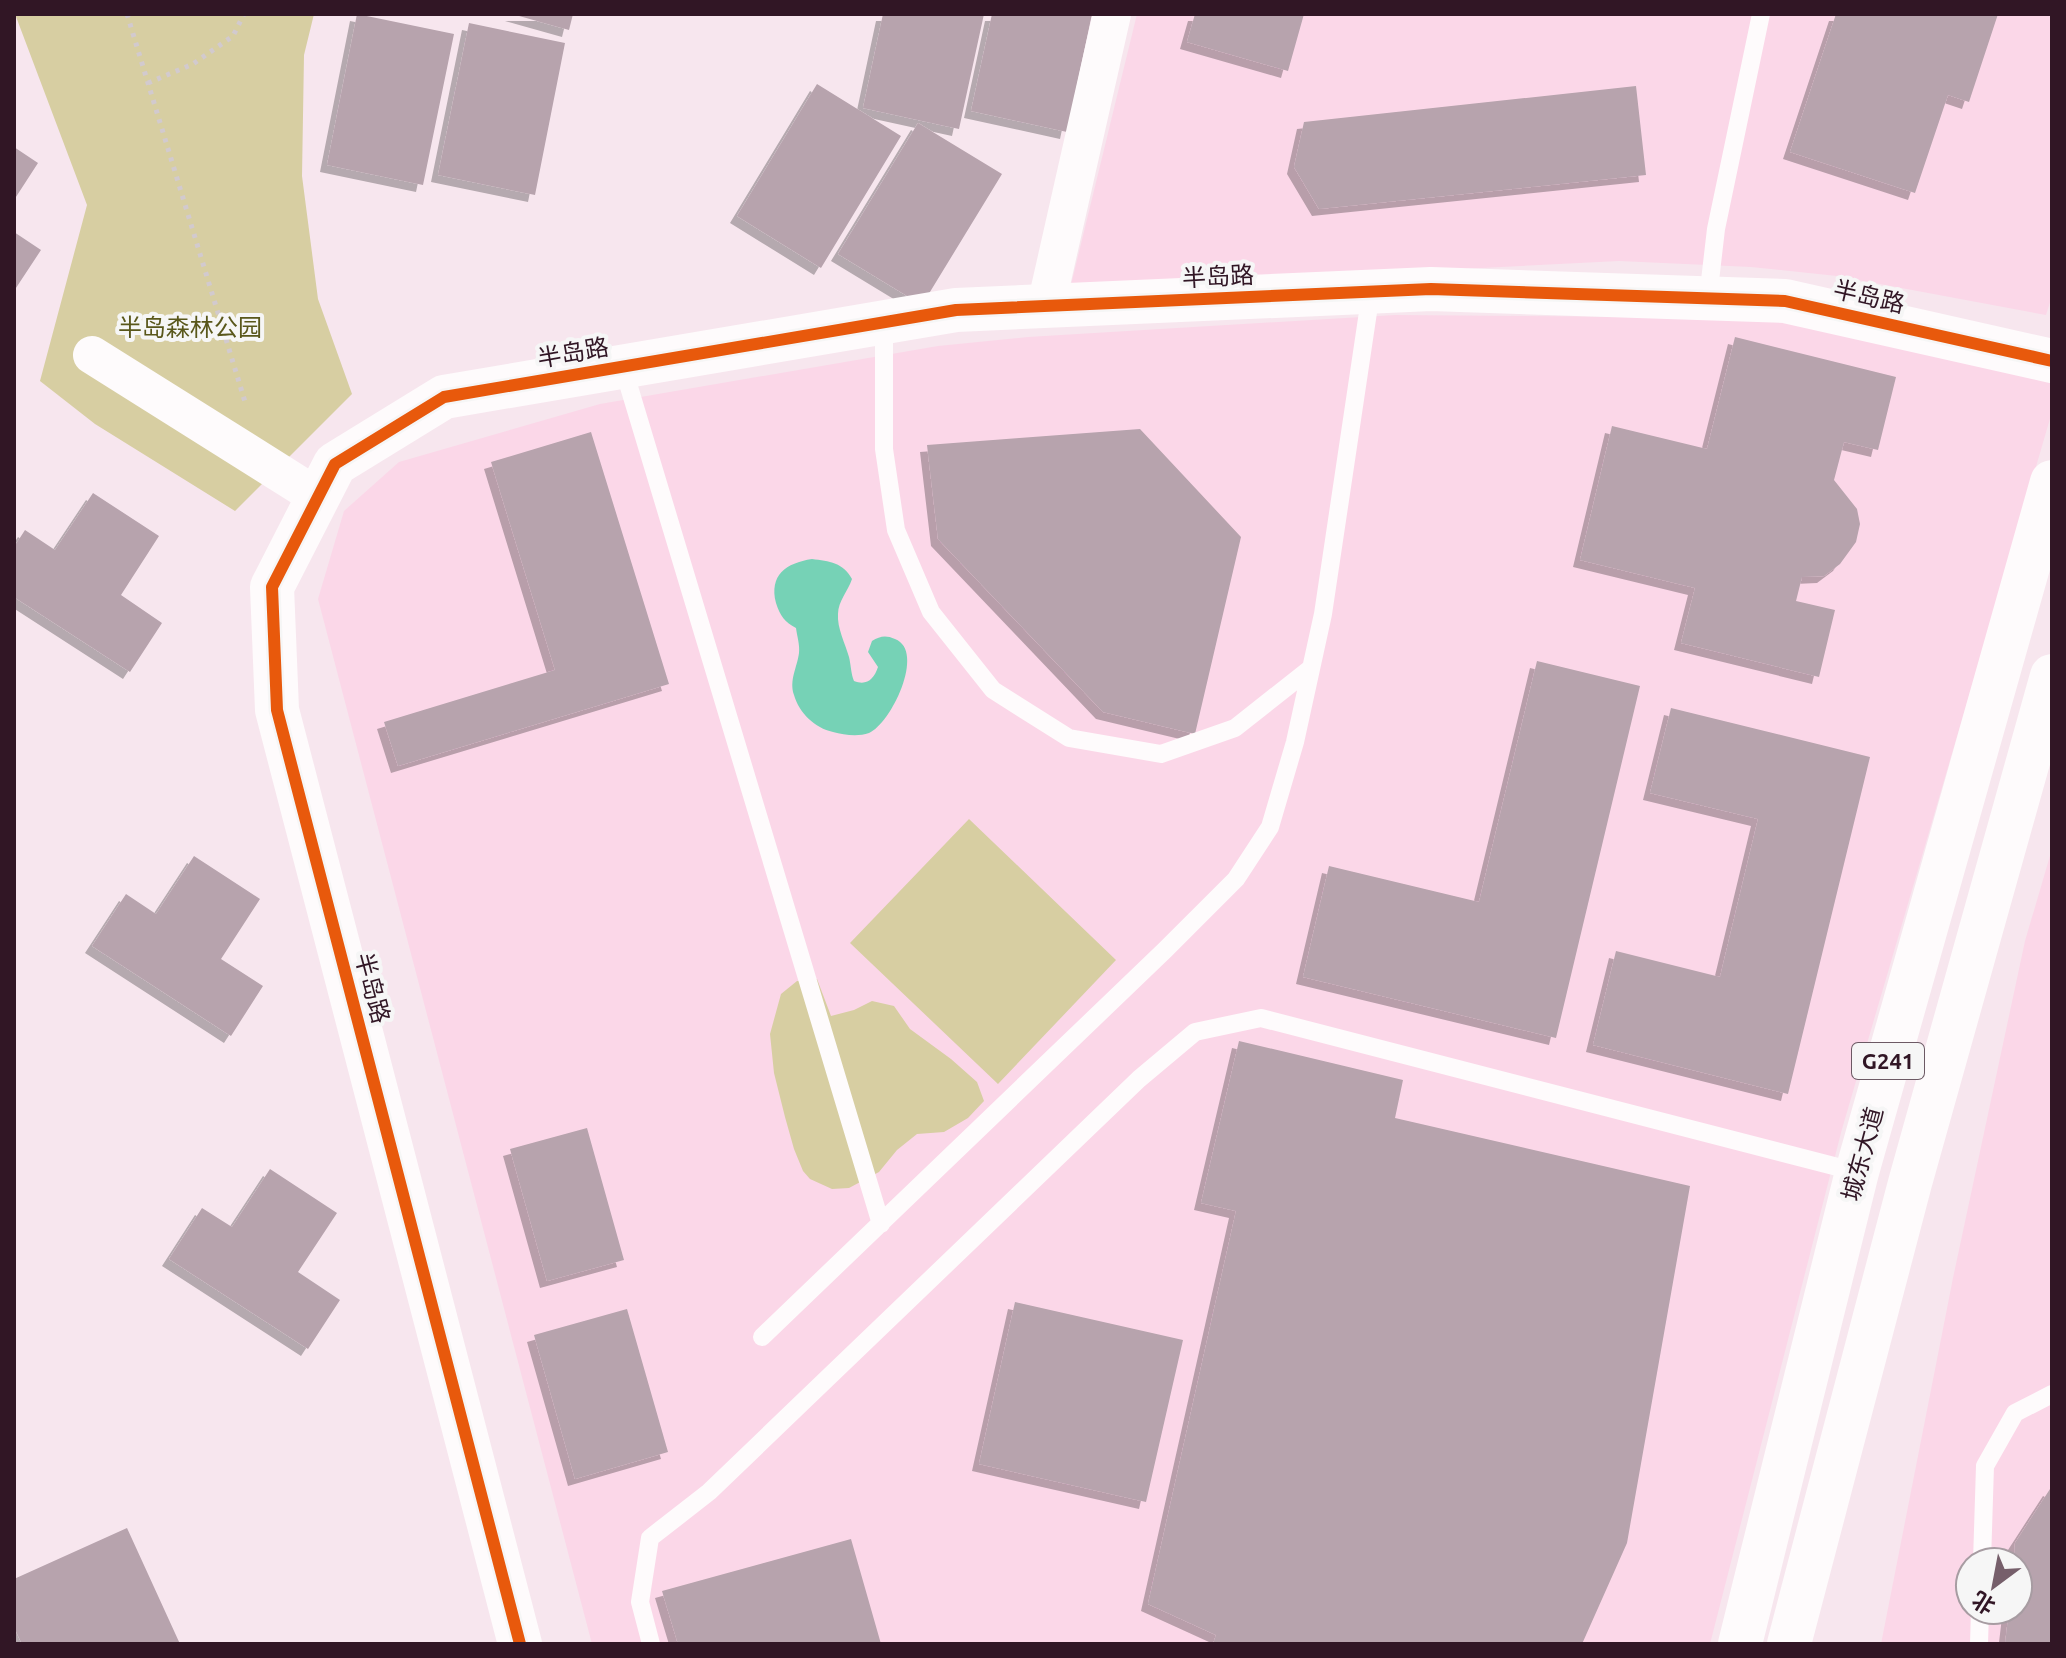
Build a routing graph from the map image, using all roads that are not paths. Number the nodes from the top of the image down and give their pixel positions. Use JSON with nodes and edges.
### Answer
{"nodes":[{"id":1,"x":1112,"y":14,"type":"edge"},
{"id":2,"x":1761,"y":14,"type":"edge"},
{"id":3,"x":1371,"y":292,"type":"junction"},
{"id":4,"x":1708,"y":298,"type":"junction"},
{"id":5,"x":1046,"y":306,"type":"junction"},
{"id":6,"x":884,"y":322,"type":"junction"},
{"id":7,"x":92,"y":355,"type":"dead end"},
{"id":8,"x":2052,"y":361,"type":"edge"},
{"id":9,"x":623,"y":367,"type":"junction"},
{"id":10,"x":2052,"y":482,"type":"edge"},
{"id":11,"x":318,"y":497,"type":"junction"},
{"id":12,"x":1311,"y":668,"type":"junction"},
{"id":13,"x":2052,"y":676,"type":"edge"},
{"id":14,"x":1857,"y":1172,"type":"junction"},
{"id":15,"x":881,"y":1224,"type":"junction"},
{"id":16,"x":762,"y":1337,"type":"dead end"},
{"id":17,"x":2052,"y":1394,"type":"edge"},
{"id":18,"x":1982,"y":1546,"type":"edge"},
{"id":19,"x":520,"y":1644,"type":"edge"},
{"id":20,"x":651,"y":1644,"type":"edge"},
{"id":21,"x":1740,"y":1644,"type":"edge"},
{"id":22,"x":1789,"y":1644,"type":"edge"}],
"edges":[{"from":1,"to":5,"type":"street"},
{"from":2,"to":4,"type":"lane"},
{"from":3,"to":4,"type":"main road","name":"半岛路"},
{"from":3,"to":5,"type":"main road","name":"半岛路"},
{"from":3,"to":12,"type":"lane"},
{"from":4,"to":8,"type":"main road","name":"半岛路"},
{"from":5,"to":6,"type":"main road","name":"半岛路"},
{"from":6,"to":9,"type":"main road","name":"半岛路"},
{"from":6,"to":12,"type":"lane"},
{"from":7,"to":11,"type":"street"},
{"from":9,"to":11,"type":"main road","name":"半岛路"},
{"from":9,"to":15,"type":"lane"},
{"from":10,"to":14,"type":"main road","name":"城东大道","number":"G241"},
{"from":11,"to":19,"type":"main road","name":"半岛路"},
{"from":12,"to":15,"type":"lane"},
{"from":13,"to":22,"type":"main road","number":"G241"},
{"from":14,"to":20,"type":"lane"},
{"from":14,"to":21,"type":"main road","name":"城东大道","number":"G241"},
{"from":15,"to":16,"type":"lane"},
{"from":17,"to":18,"type":"lane"}]}
